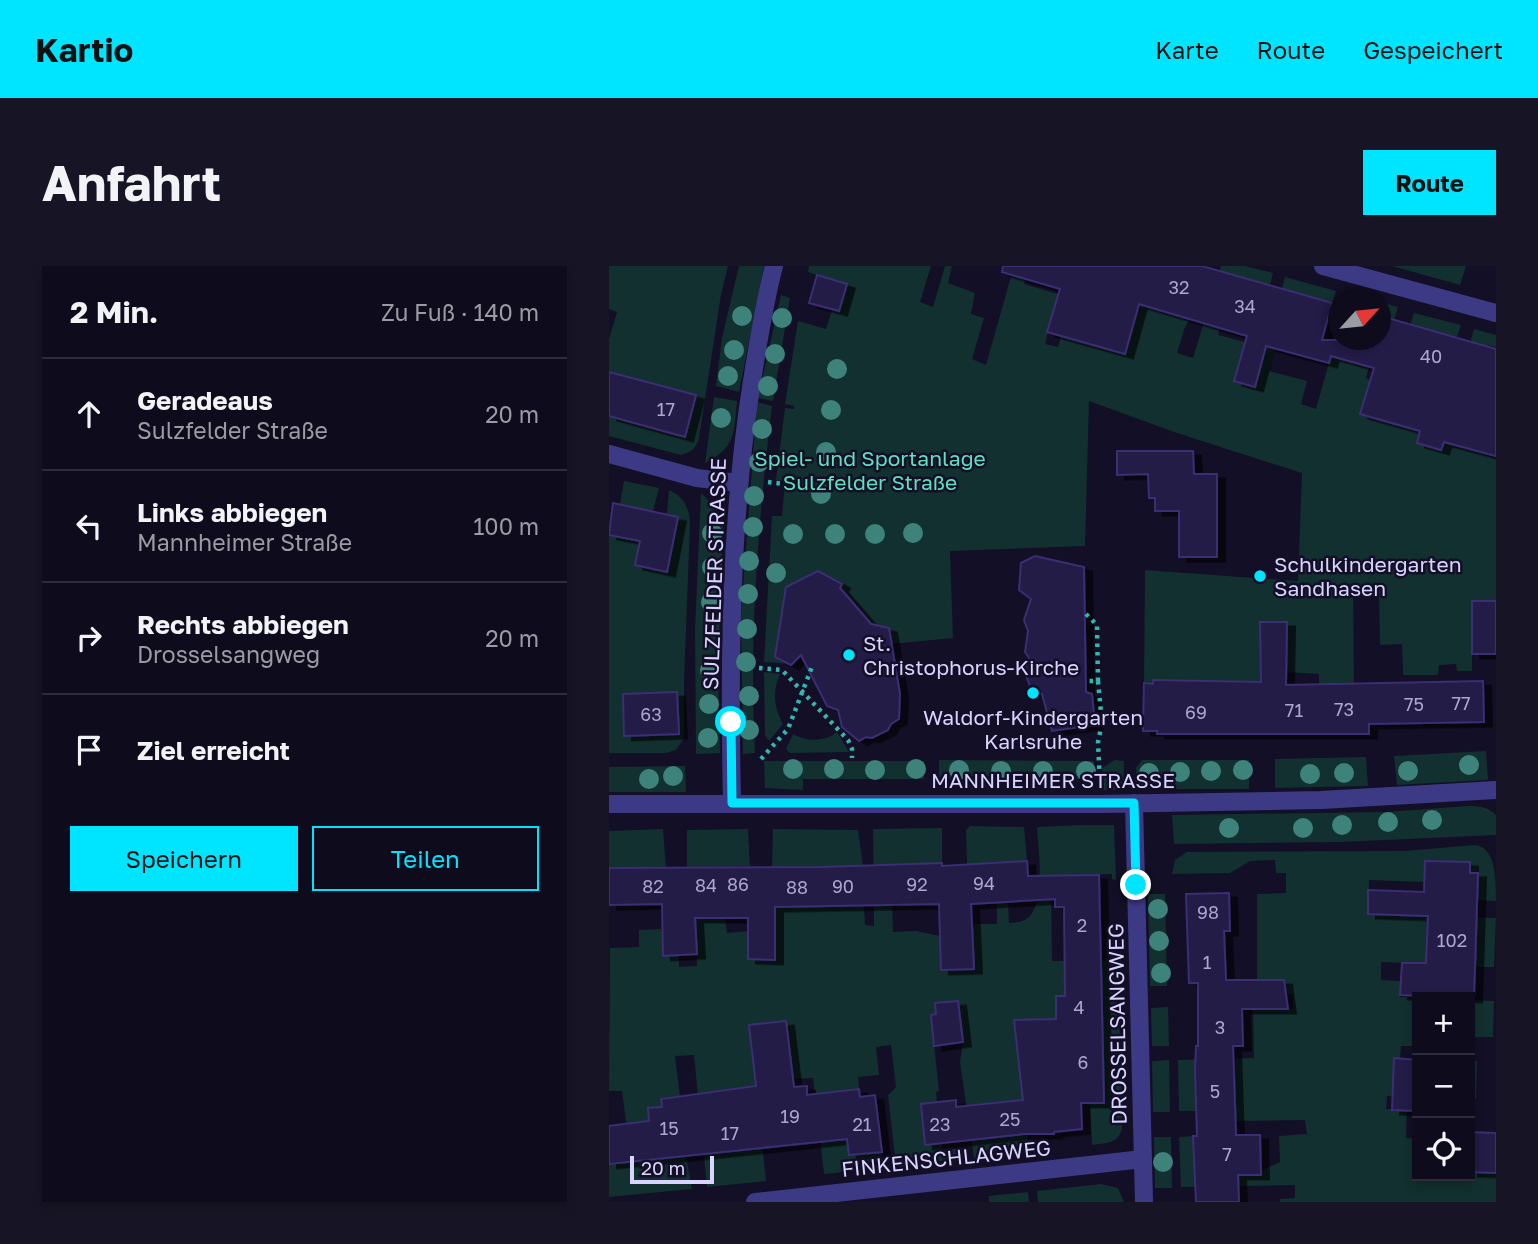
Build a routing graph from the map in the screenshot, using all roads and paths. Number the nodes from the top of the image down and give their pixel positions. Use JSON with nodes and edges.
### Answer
{"nodes":[{"id":1,"x":774,"y":266,"type":"edge"},
{"id":2,"x":1323,"y":266,"type":"edge"},
{"id":3,"x":1496,"y":313,"type":"edge"},
{"id":4,"x":609,"y":454,"type":"edge"},
{"id":5,"x":768,"y":481,"type":"dead end"},
{"id":6,"x":738,"y":483,"type":"junction"},
{"id":7,"x":784,"y":484,"type":"dead end"},
{"id":8,"x":1086,"y":614,"type":"dead end"},
{"id":9,"x":813,"y":664,"type":"dead end"},
{"id":10,"x":758,"y":668,"type":"dead end"},
{"id":11,"x":1086,"y":681,"type":"dead end"},
{"id":12,"x":1098,"y":681,"type":"junction"},
{"id":13,"x":802,"y":692,"type":"junction"},
{"id":14,"x":761,"y":758,"type":"dead end"},
{"id":15,"x":852,"y":758,"type":"dead end"},
{"id":16,"x":1496,"y":790,"type":"edge"},
{"id":17,"x":732,"y":803,"type":"junction"},
{"id":18,"x":1134,"y":803,"type":"junction"},
{"id":19,"x":609,"y":804,"type":"edge"},
{"id":20,"x":1100,"y":804,"type":"junction"},
{"id":21,"x":1143,"y":1159,"type":"junction"},
{"id":22,"x":755,"y":1202,"type":"edge"},
{"id":23,"x":1144,"y":1202,"type":"edge"}],
"edges":[{"from":1,"to":6,"type":"street","name":"SULZFELDER STRASSE"},
{"from":2,"to":3,"type":"street"},
{"from":4,"to":6,"type":"street"},
{"from":5,"to":7,"type":"path"},
{"from":6,"to":17,"type":"street","name":"SULZFELDER STRASSE"},
{"from":8,"to":12,"type":"path"},
{"from":9,"to":13,"type":"path"},
{"from":10,"to":13,"type":"path"},
{"from":11,"to":12,"type":"path"},
{"from":12,"to":20,"type":"path"},
{"from":13,"to":14,"type":"path"},
{"from":13,"to":15,"type":"path"},
{"from":16,"to":18,"type":"street","name":"MANNHEIMER STRASSE"},
{"from":17,"to":19,"type":"street","name":"MANNHEIMER STRASSE"},
{"from":17,"to":20,"type":"street","name":"MANNHEIMER STRASSE"},
{"from":18,"to":20,"type":"street","name":"MANNHEIMER STRASSE"},
{"from":18,"to":21,"type":"street","name":"DROSSELSANGWEG"},
{"from":21,"to":22,"type":"street","name":"FINKENSCHLAGWEG"},
{"from":21,"to":23,"type":"street","name":"DROSSELSANGWEG"}]}
